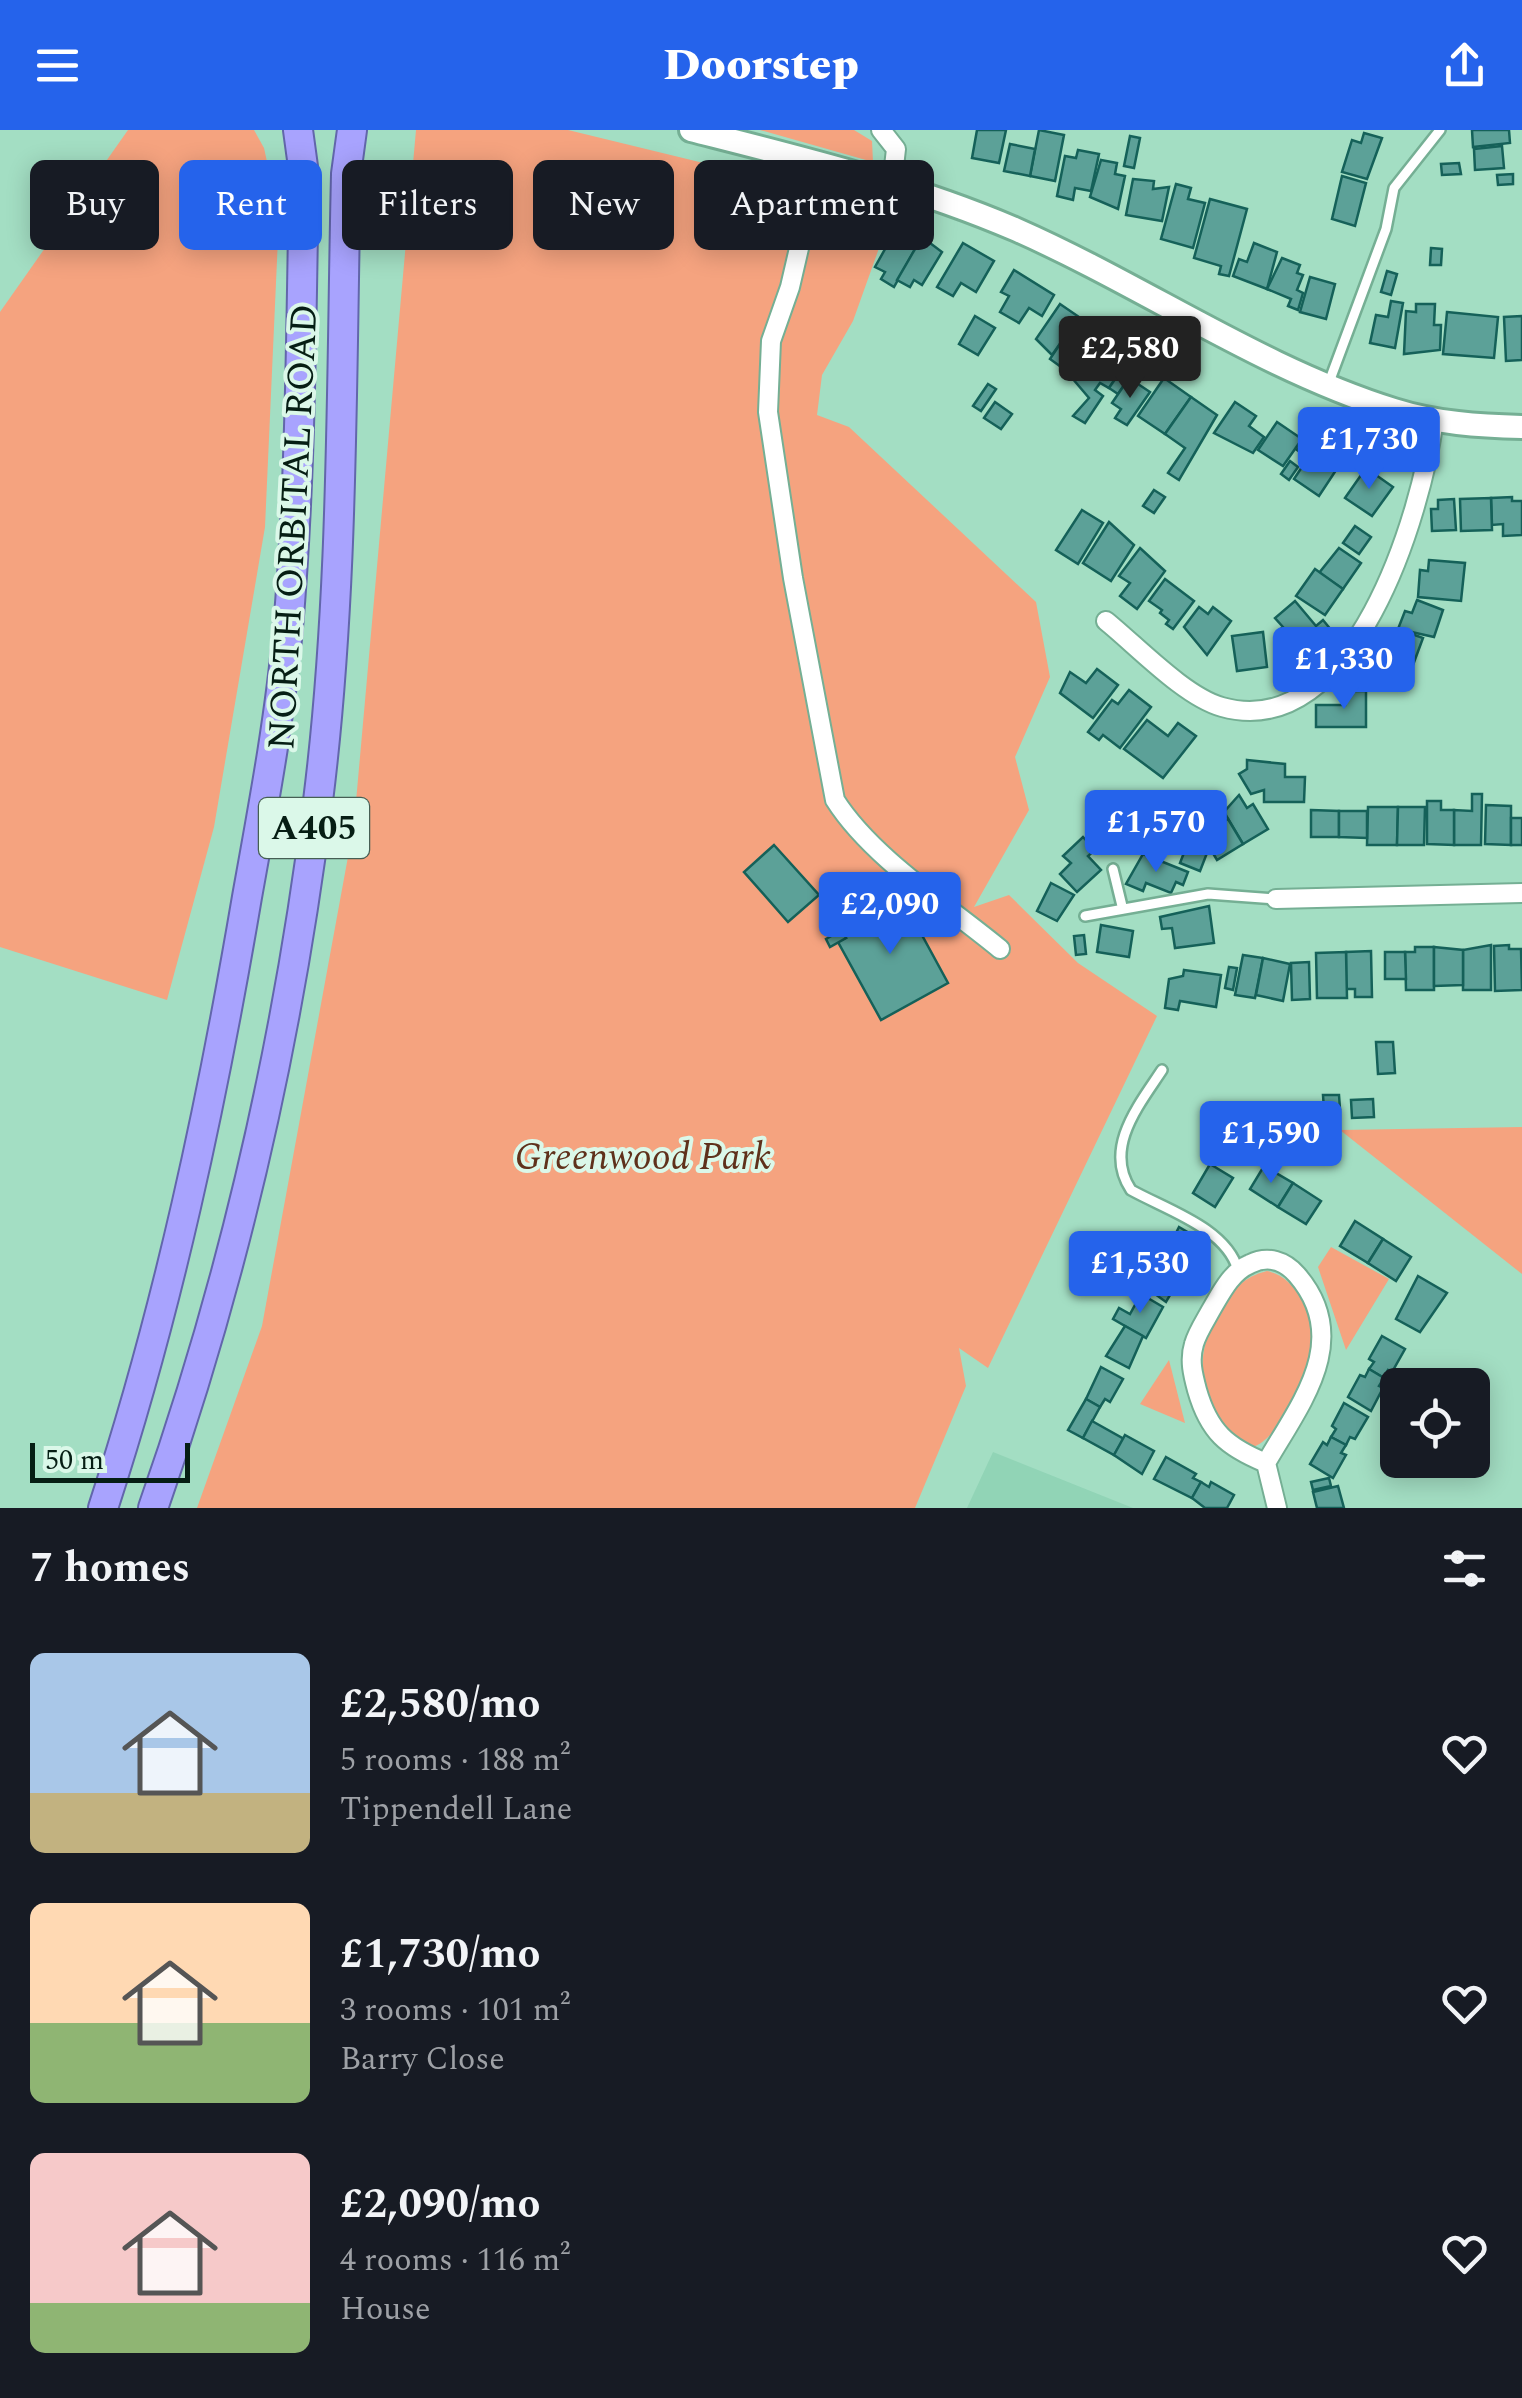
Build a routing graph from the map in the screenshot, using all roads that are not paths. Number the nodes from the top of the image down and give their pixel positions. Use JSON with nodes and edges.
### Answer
{"nodes":[{"id":1,"x":298,"y":130,"type":"edge"},
{"id":2,"x":352,"y":130,"type":"edge"},
{"id":3,"x":691,"y":130,"type":"edge"},
{"id":4,"x":881,"y":130,"type":"edge"},
{"id":5,"x":1440,"y":130,"type":"edge"},
{"id":6,"x":810,"y":160,"type":"edge"},
{"id":7,"x":895,"y":160,"type":"edge"},
{"id":8,"x":934,"y":200,"type":"edge"},
{"id":9,"x":798,"y":250,"type":"edge"},
{"id":10,"x":1328,"y":385,"type":"junction"},
{"id":11,"x":1434,"y":419,"type":"junction"},
{"id":12,"x":1522,"y":428,"type":"edge"},
{"id":13,"x":1106,"y":621,"type":"dead end"},
{"id":14,"x":1113,"y":869,"type":"dead end"},
{"id":15,"x":1522,"y":893,"type":"edge"},
{"id":16,"x":1276,"y":898,"type":"joint"},
{"id":17,"x":1122,"y":906,"type":"junction"},
{"id":18,"x":1085,"y":916,"type":"dead end"},
{"id":19,"x":1000,"y":949,"type":"dead end"},
{"id":20,"x":1162,"y":1070,"type":"dead end"},
{"id":21,"x":1238,"y":1270,"type":"junction"},
{"id":22,"x":1266,"y":1463,"type":"junction"},
{"id":23,"x":102,"y":1508,"type":"edge"},
{"id":24,"x":153,"y":1508,"type":"edge"},
{"id":25,"x":1277,"y":1508,"type":"edge"}],
"edges":[{"from":1,"to":23,"type":"highway","name":"NORTH ORBITAL ROAD","number":"A405"},
{"from":2,"to":24,"type":"highway","name":"NORTH ORBITAL ROAD","number":"A405"},
{"from":3,"to":6,"type":"street"},
{"from":4,"to":7,"type":"street"},
{"from":5,"to":10,"type":"lane"},
{"from":8,"to":10,"type":"street"},
{"from":9,"to":19,"type":"street"},
{"from":10,"to":11,"type":"street"},
{"from":11,"to":12,"type":"street"},
{"from":11,"to":13,"type":"street"},
{"from":14,"to":17,"type":"lane"},
{"from":15,"to":16,"type":"street"},
{"from":16,"to":17,"type":"lane"},
{"from":17,"to":18,"type":"lane"},
{"from":20,"to":21,"type":"lane"},
{"from":21,"to":22,"type":"street"},
{"from":21,"to":22,"type":"street"},
{"from":22,"to":25,"type":"street"}]}
